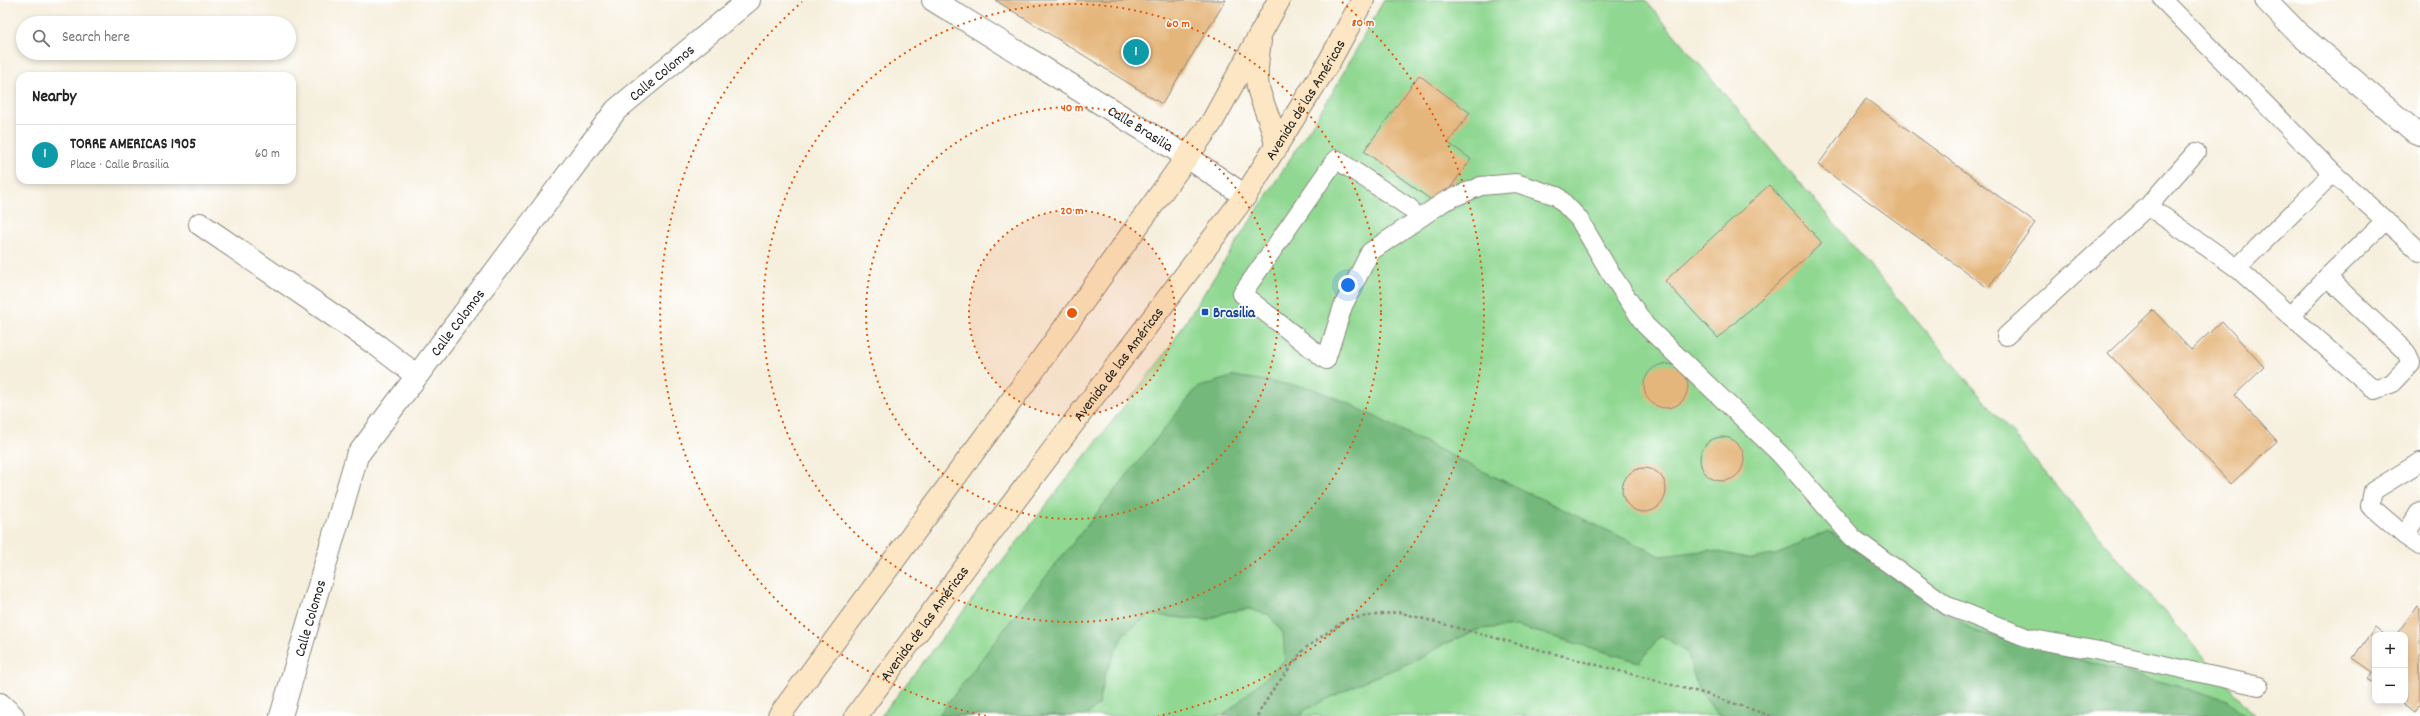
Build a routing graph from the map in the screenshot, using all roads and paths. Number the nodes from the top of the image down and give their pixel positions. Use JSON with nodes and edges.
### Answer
{"nodes":[{"id":1,"x":749,"y":0,"type":"edge"},
{"id":2,"x":933,"y":0,"type":"edge"},
{"id":3,"x":1278,"y":0,"type":"edge"},
{"id":4,"x":1363,"y":0,"type":"edge"},
{"id":5,"x":2164,"y":0,"type":"edge"},
{"id":6,"x":2266,"y":0,"type":"edge"},
{"id":7,"x":1262,"y":28,"type":"junction"},
{"id":8,"x":2420,"y":134,"type":"edge"},
{"id":9,"x":1276,"y":149,"type":"junction"},
{"id":10,"x":2196,"y":152,"type":"dead end"},
{"id":11,"x":1186,"y":156,"type":"junction"},
{"id":12,"x":2333,"y":173,"type":"junction"},
{"id":13,"x":1245,"y":196,"type":"junction"},
{"id":14,"x":2148,"y":206,"type":"junction"},
{"id":15,"x":1410,"y":208,"type":"dead end"},
{"id":16,"x":2386,"y":220,"type":"junction"},
{"id":17,"x":200,"y":224,"type":"dead end"},
{"id":18,"x":2420,"y":252,"type":"edge"},
{"id":19,"x":2237,"y":268,"type":"junction"},
{"id":20,"x":2327,"y":277,"type":"junction"},
{"id":21,"x":2290,"y":316,"type":"junction"},
{"id":22,"x":2006,"y":336,"type":"dead end"},
{"id":23,"x":416,"y":376,"type":"junction"},
{"id":24,"x":2420,"y":462,"type":"edge"},
{"id":25,"x":2420,"y":511,"type":"edge"},
{"id":26,"x":2405,"y":536,"type":"junction"},
{"id":27,"x":2420,"y":546,"type":"edge"},
{"id":28,"x":2259,"y":686,"type":"dead end"},
{"id":29,"x":0,"y":704,"type":"edge"},
{"id":30,"x":13,"y":716,"type":"edge"},
{"id":31,"x":280,"y":716,"type":"edge"},
{"id":32,"x":780,"y":716,"type":"edge"},
{"id":33,"x":856,"y":716,"type":"edge"},
{"id":34,"x":1257,"y":716,"type":"edge"},
{"id":35,"x":1771,"y":716,"type":"edge"}],
"edges":[{"from":1,"to":23,"type":"street","name":"Calle Colomos"},
{"from":2,"to":11,"type":"street","name":"Calle Brasilia"},
{"from":3,"to":7,"type":"main road"},
{"from":4,"to":9,"type":"main road","name":"Avenida de las Américas"},
{"from":5,"to":12,"type":"lane"},
{"from":6,"to":8,"type":"street"},
{"from":7,"to":9,"type":"main road"},
{"from":7,"to":11,"type":"main road"},
{"from":9,"to":13,"type":"main road","name":"Avenida de las Américas"},
{"from":10,"to":14,"type":"lane"},
{"from":11,"to":13,"type":"street","name":"Calle Brasilia"},
{"from":11,"to":32,"type":"main road"},
{"from":12,"to":16,"type":"lane"},
{"from":12,"to":19,"type":"lane"},
{"from":13,"to":33,"type":"main road","name":"Avenida de las Américas"},
{"from":14,"to":19,"type":"lane"},
{"from":14,"to":22,"type":"lane"},
{"from":15,"to":28,"type":"lane"},
{"from":16,"to":18,"type":"lane"},
{"from":16,"to":20,"type":"lane"},
{"from":17,"to":23,"type":"street"},
{"from":19,"to":21,"type":"lane"},
{"from":20,"to":21,"type":"lane"},
{"from":20,"to":21,"type":"lane"},
{"from":23,"to":31,"type":"street","name":"Calle Colomos"},
{"from":24,"to":26,"type":"lane"},
{"from":25,"to":26,"type":"lane"},
{"from":26,"to":27,"type":"lane"},
{"from":29,"to":30,"type":"street"},
{"from":34,"to":35,"type":"path"}]}
